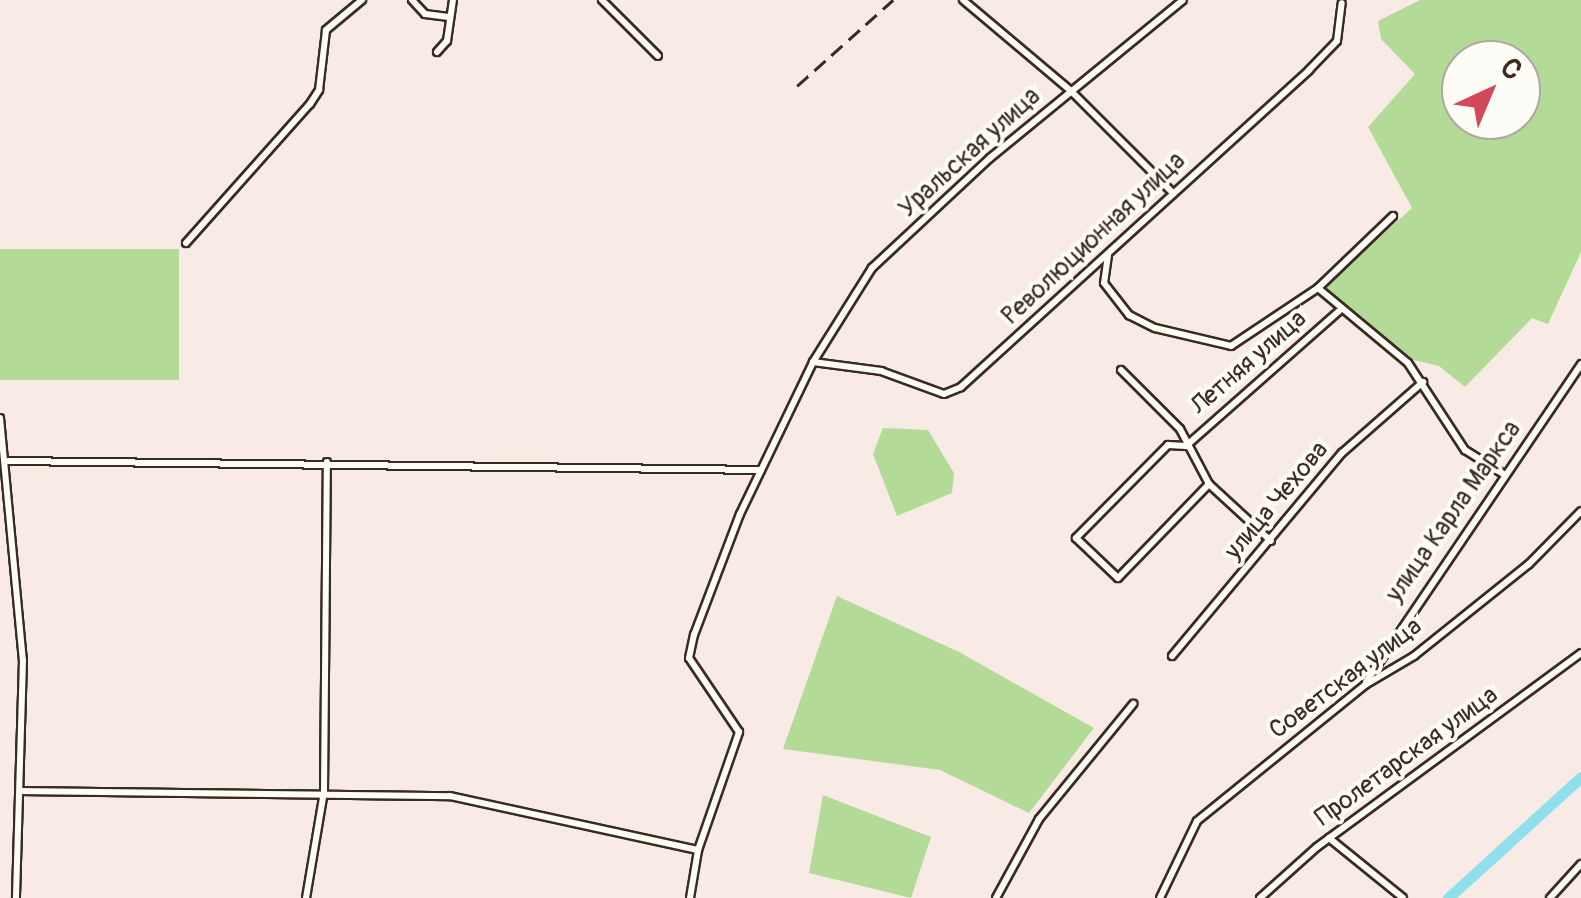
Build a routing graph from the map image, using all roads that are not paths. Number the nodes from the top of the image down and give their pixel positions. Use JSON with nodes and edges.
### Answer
{"nodes":[{"id":1,"x":362,"y":0,"type":"edge"},
{"id":2,"x":412,"y":0,"type":"edge"},
{"id":3,"x":453,"y":0,"type":"edge"},
{"id":4,"x":602,"y":0,"type":"edge"},
{"id":5,"x":963,"y":0,"type":"edge"},
{"id":6,"x":1184,"y":0,"type":"edge"},
{"id":7,"x":1342,"y":4,"type":"dead end"},
{"id":8,"x":450,"y":17,"type":"junction"},
{"id":9,"x":437,"y":52,"type":"dead end"},
{"id":10,"x":658,"y":56,"type":"dead end"},
{"id":11,"x":1070,"y":91,"type":"junction"},
{"id":12,"x":1173,"y":193,"type":"junction"},
{"id":13,"x":1392,"y":216,"type":"dead end"},
{"id":14,"x":186,"y":243,"type":"dead end"},
{"id":15,"x":1108,"y":254,"type":"junction"},
{"id":16,"x":1318,"y":288,"type":"junction"},
{"id":17,"x":1339,"y":311,"type":"junction"},
{"id":18,"x":814,"y":362,"type":"junction"},
{"id":19,"x":1581,"y":364,"type":"edge"},
{"id":20,"x":1121,"y":370,"type":"dead end"},
{"id":21,"x":1423,"y":382,"type":"junction"},
{"id":22,"x":0,"y":418,"type":"edge"},
{"id":23,"x":1186,"y":446,"type":"junction"},
{"id":24,"x":8,"y":461,"type":"junction"},
{"id":25,"x":327,"y":462,"type":"junction"},
{"id":26,"x":762,"y":470,"type":"junction"},
{"id":27,"x":1505,"y":475,"type":"junction"},
{"id":28,"x":1209,"y":484,"type":"junction"},
{"id":29,"x":1581,"y":511,"type":"edge"},
{"id":30,"x":1270,"y":541,"type":"junction"},
{"id":31,"x":1581,"y":654,"type":"edge"},
{"id":32,"x":1172,"y":656,"type":"dead end"},
{"id":33,"x":1364,"y":684,"type":"junction"},
{"id":34,"x":1133,"y":704,"type":"dead end"},
{"id":35,"x":21,"y":791,"type":"junction"},
{"id":36,"x":324,"y":792,"type":"junction"},
{"id":37,"x":1329,"y":838,"type":"junction"},
{"id":38,"x":698,"y":850,"type":"junction"},
{"id":39,"x":1581,"y":864,"type":"edge"},
{"id":40,"x":16,"y":898,"type":"edge"},
{"id":41,"x":306,"y":898,"type":"edge"},
{"id":42,"x":690,"y":898,"type":"edge"},
{"id":43,"x":996,"y":898,"type":"edge"},
{"id":44,"x":1160,"y":898,"type":"edge"},
{"id":45,"x":1260,"y":898,"type":"edge"},
{"id":46,"x":1403,"y":898,"type":"edge"},
{"id":47,"x":1550,"y":898,"type":"edge"}],
"edges":[{"from":1,"to":14,"type":"street"},
{"from":2,"to":8,"type":"street"},
{"from":3,"to":8,"type":"street"},
{"from":4,"to":10,"type":"street"},
{"from":5,"to":11,"type":"street"},
{"from":6,"to":11,"type":"street","name":"Уральская улица"},
{"from":7,"to":12,"type":"street","name":"Революционная улица"},
{"from":8,"to":9,"type":"street"},
{"from":11,"to":12,"type":"street"},
{"from":11,"to":18,"type":"street","name":"Уральская улица"},
{"from":12,"to":15,"type":"street","name":"Революционная улица"},
{"from":13,"to":16,"type":"street"},
{"from":15,"to":16,"type":"street"},
{"from":15,"to":18,"type":"street","name":"Революционная улица"},
{"from":16,"to":17,"type":"street"},
{"from":17,"to":21,"type":"street"},
{"from":17,"to":23,"type":"street","name":"Летняя улица"},
{"from":18,"to":26,"type":"street","name":"Уральская улица"},
{"from":19,"to":27,"type":"street","name":"улица Карла Маркса"},
{"from":20,"to":23,"type":"street"},
{"from":21,"to":27,"type":"street"},
{"from":21,"to":30,"type":"street","name":"улица Чехова"},
{"from":22,"to":24,"type":"street"},
{"from":23,"to":28,"type":"street"},
{"from":23,"to":28,"type":"street","name":"Летняя улица"},
{"from":24,"to":25,"type":"street"},
{"from":24,"to":35,"type":"street"},
{"from":25,"to":26,"type":"street"},
{"from":25,"to":36,"type":"street"},
{"from":26,"to":38,"type":"street","name":"Уральская улица"},
{"from":27,"to":33,"type":"street","name":"улица Карла Маркса"},
{"from":28,"to":30,"type":"street"},
{"from":29,"to":33,"type":"street","name":"Советская улица"},
{"from":30,"to":32,"type":"street","name":"улица Чехова"},
{"from":31,"to":37,"type":"street","name":"Пролетарская улица"},
{"from":33,"to":44,"type":"street","name":"Советская улица"},
{"from":34,"to":43,"type":"street"},
{"from":35,"to":36,"type":"street"},
{"from":35,"to":40,"type":"street"},
{"from":36,"to":38,"type":"street"},
{"from":36,"to":41,"type":"street"},
{"from":37,"to":45,"type":"street","name":"Пролетарская улица"},
{"from":37,"to":46,"type":"street"},
{"from":38,"to":42,"type":"street"},
{"from":39,"to":47,"type":"street"}]}
